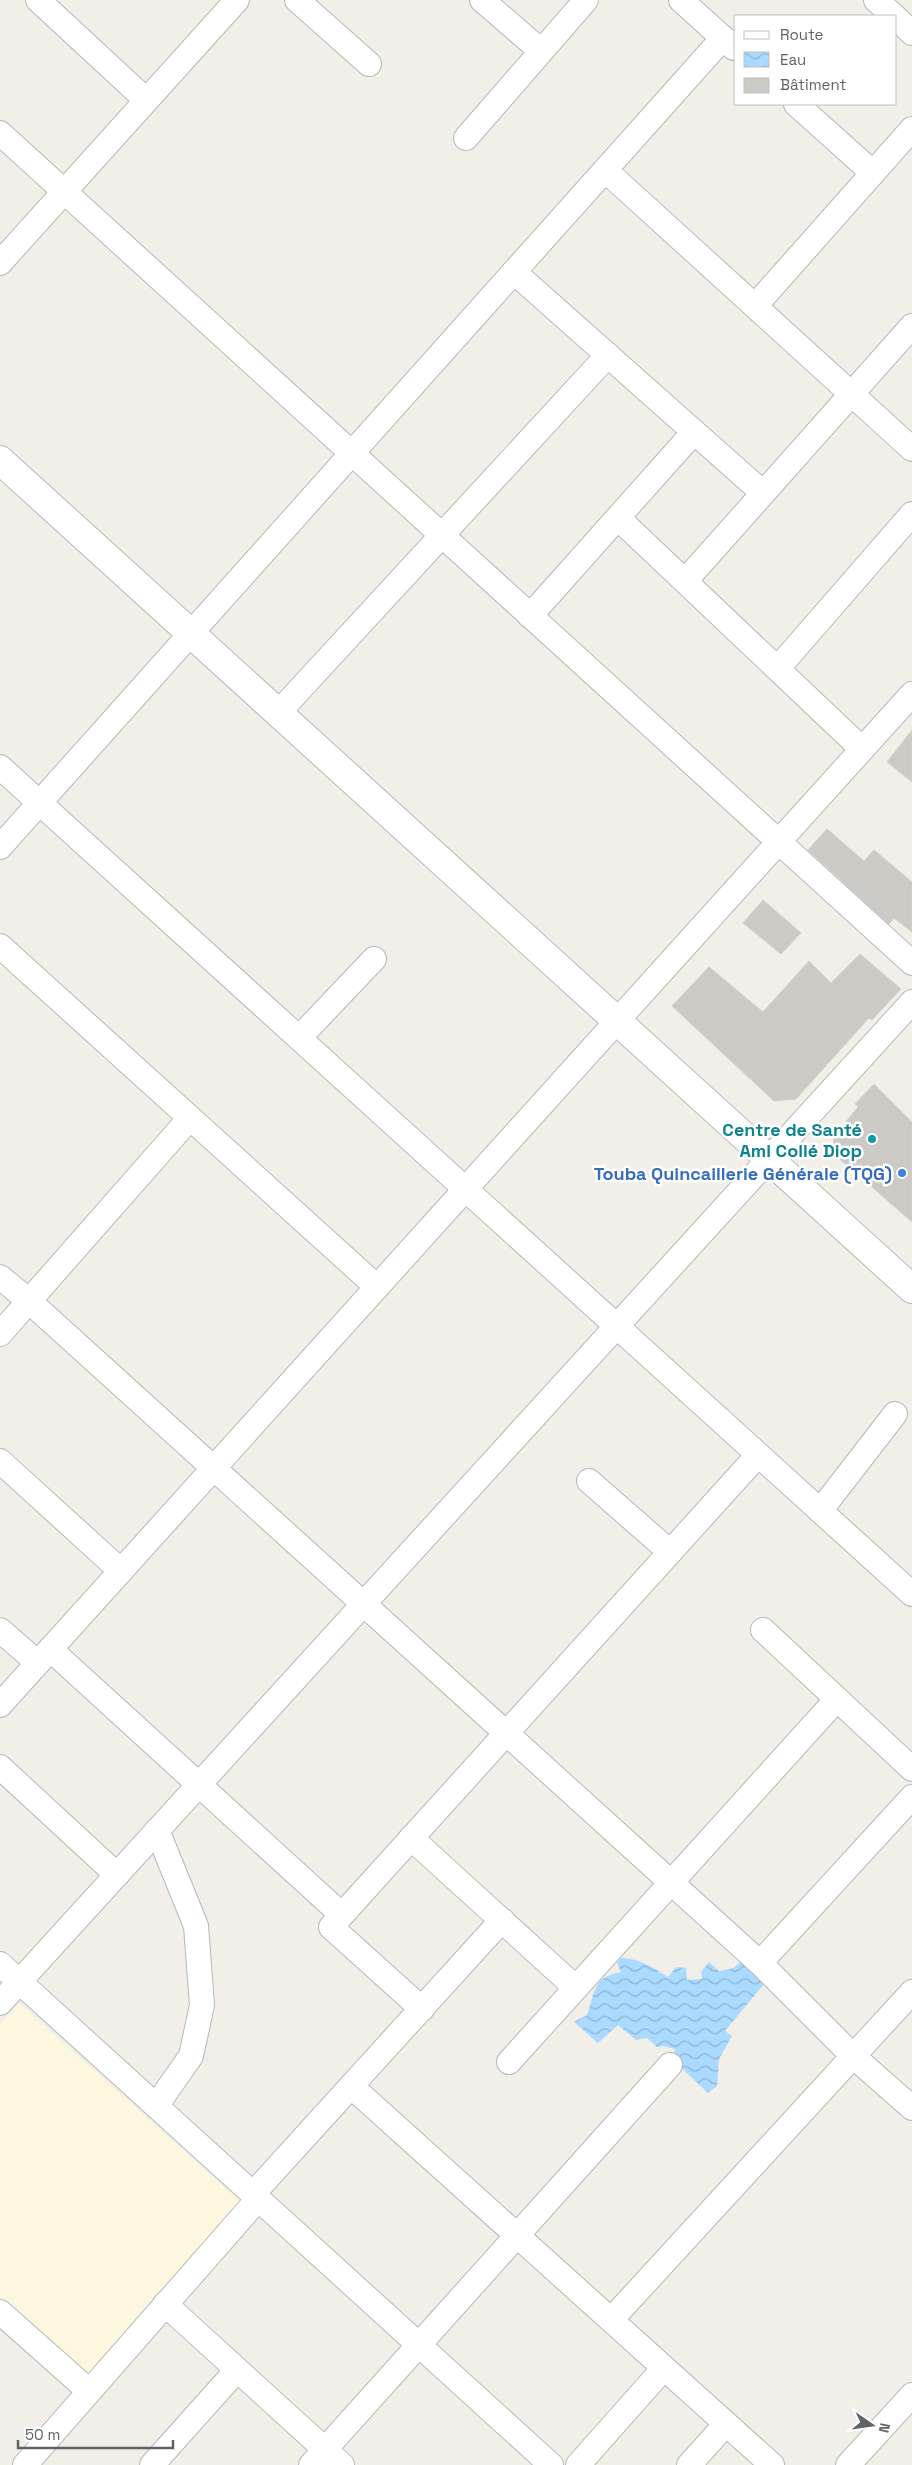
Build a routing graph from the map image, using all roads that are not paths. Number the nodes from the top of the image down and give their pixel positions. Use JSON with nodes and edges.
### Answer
{"nodes":[{"id":1,"x":38,"y":0,"type":"edge"},
{"id":2,"x":298,"y":0,"type":"edge"},
{"id":3,"x":482,"y":0,"type":"edge"},
{"id":4,"x":586,"y":0,"type":"edge"},
{"id":5,"x":681,"y":0,"type":"edge"},
{"id":6,"x":876,"y":0,"type":"edge"},
{"id":7,"x":228,"y":3,"type":"edge"},
{"id":8,"x":893,"y":15,"type":"edge"},
{"id":9,"x":897,"y":19,"type":"edge"},
{"id":10,"x":912,"y":33,"type":"edge"},
{"id":11,"x":730,"y":44,"type":"edge"},
{"id":12,"x":541,"y":51,"type":"junction"},
{"id":13,"x":369,"y":64,"type":"dead end"},
{"id":14,"x":146,"y":100,"type":"junction"},
{"id":15,"x":797,"y":105,"type":"edge"},
{"id":16,"x":912,"y":129,"type":"edge"},
{"id":17,"x":0,"y":133,"type":"edge"},
{"id":18,"x":466,"y":138,"type":"dead end"},
{"id":19,"x":605,"y":170,"type":"junction"},
{"id":20,"x":873,"y":173,"type":"junction"},
{"id":21,"x":65,"y":192,"type":"junction"},
{"id":22,"x":0,"y":263,"type":"edge"},
{"id":23,"x":514,"y":272,"type":"junction"},
{"id":24,"x":755,"y":306,"type":"junction"},
{"id":25,"x":912,"y":326,"type":"edge"},
{"id":26,"x":608,"y":356,"type":"junction"},
{"id":27,"x":852,"y":394,"type":"junction"},
{"id":28,"x":694,"y":432,"type":"junction"},
{"id":29,"x":912,"y":449,"type":"edge"},
{"id":30,"x":352,"y":453,"type":"junction"},
{"id":31,"x":0,"y":460,"type":"edge"},
{"id":32,"x":762,"y":494,"type":"junction"},
{"id":33,"x":912,"y":514,"type":"edge"},
{"id":34,"x":618,"y":518,"type":"junction"},
{"id":35,"x":442,"y":536,"type":"junction"},
{"id":36,"x":686,"y":580,"type":"junction"},
{"id":37,"x":530,"y":616,"type":"junction"},
{"id":38,"x":191,"y":634,"type":"junction"},
{"id":39,"x":778,"y":668,"type":"junction"},
{"id":40,"x":912,"y":694,"type":"edge"},
{"id":41,"x":278,"y":714,"type":"junction"},
{"id":42,"x":862,"y":749,"type":"junction"},
{"id":43,"x":0,"y":767,"type":"edge"},
{"id":44,"x":40,"y":803,"type":"junction"},
{"id":45,"x":778,"y":842,"type":"junction"},
{"id":46,"x":0,"y":847,"type":"edge"},
{"id":47,"x":0,"y":946,"type":"edge"},
{"id":48,"x":374,"y":959,"type":"dead end"},
{"id":49,"x":912,"y":963,"type":"edge"},
{"id":50,"x":912,"y":1002,"type":"edge"},
{"id":51,"x":616,"y":1021,"type":"junction"},
{"id":52,"x":299,"y":1038,"type":"junction"},
{"id":53,"x":190,"y":1118,"type":"junction"},
{"id":54,"x":769,"y":1159,"type":"junction"},
{"id":55,"x":465,"y":1189,"type":"junction"},
{"id":56,"x":0,"y":1277,"type":"edge"},
{"id":57,"x":377,"y":1287,"type":"junction"},
{"id":58,"x":912,"y":1289,"type":"edge"},
{"id":59,"x":29,"y":1301,"type":"junction"},
{"id":60,"x":617,"y":1326,"type":"junction"},
{"id":61,"x":0,"y":1334,"type":"edge"},
{"id":62,"x":895,"y":1414,"type":"dead end"},
{"id":63,"x":758,"y":1454,"type":"junction"},
{"id":64,"x":0,"y":1461,"type":"edge"},
{"id":65,"x":214,"y":1468,"type":"junction"},
{"id":66,"x":589,"y":1481,"type":"dead end"},
{"id":67,"x":820,"y":1511,"type":"junction"},
{"id":68,"x":670,"y":1552,"type":"junction"},
{"id":69,"x":121,"y":1571,"type":"junction"},
{"id":70,"x":912,"y":1594,"type":"edge"},
{"id":71,"x":364,"y":1604,"type":"junction"},
{"id":72,"x":0,"y":1630,"type":"edge"},
{"id":73,"x":763,"y":1630,"type":"dead end"},
{"id":74,"x":44,"y":1656,"type":"junction"},
{"id":75,"x":837,"y":1699,"type":"junction"},
{"id":76,"x":0,"y":1705,"type":"edge"},
{"id":77,"x":506,"y":1733,"type":"junction"},
{"id":78,"x":0,"y":1767,"type":"edge"},
{"id":79,"x":912,"y":1769,"type":"edge"},
{"id":80,"x":200,"y":1785,"type":"junction"},
{"id":81,"x":912,"y":1797,"type":"edge"},
{"id":82,"x":157,"y":1830,"type":"junction"},
{"id":83,"x":411,"y":1838,"type":"junction"},
{"id":84,"x":117,"y":1875,"type":"junction"},
{"id":85,"x":671,"y":1883,"type":"junction"},
{"id":86,"x":342,"y":1915,"type":"junction"},
{"id":87,"x":502,"y":1920,"type":"junction"},
{"id":88,"x":0,"y":1964,"type":"edge"},
{"id":89,"x":760,"y":1964,"type":"junction"},
{"id":90,"x":20,"y":1982,"type":"junction"},
{"id":91,"x":576,"y":1988,"type":"junction"},
{"id":92,"x":912,"y":1992,"type":"edge"},
{"id":93,"x":0,"y":2003,"type":"edge"},
{"id":94,"x":422,"y":2009,"type":"junction"},
{"id":95,"x":853,"y":2056,"type":"junction"},
{"id":96,"x":509,"y":2062,"type":"dead end"},
{"id":97,"x":670,"y":2064,"type":"dead end"},
{"id":98,"x":351,"y":2086,"type":"junction"},
{"id":99,"x":156,"y":2106,"type":"junction"},
{"id":100,"x":912,"y":2108,"type":"edge"},
{"id":101,"x":256,"y":2196,"type":"junction"},
{"id":102,"x":517,"y":2235,"type":"junction"},
{"id":103,"x":165,"y":2304,"type":"junction"},
{"id":104,"x":0,"y":2312,"type":"edge"},
{"id":105,"x":611,"y":2320,"type":"junction"},
{"id":106,"x":419,"y":2345,"type":"junction"},
{"id":107,"x":664,"y":2368,"type":"junction"},
{"id":108,"x":237,"y":2370,"type":"junction"},
{"id":109,"x":89,"y":2391,"type":"junction"},
{"id":110,"x":912,"y":2395,"type":"edge"},
{"id":111,"x":726,"y":2424,"type":"junction"},
{"id":112,"x":318,"y":2457,"type":"edge"},
{"id":113,"x":25,"y":2465,"type":"edge"},
{"id":114,"x":152,"y":2465,"type":"edge"},
{"id":115,"x":342,"y":2465,"type":"edge"},
{"id":116,"x":551,"y":2465,"type":"edge"},
{"id":117,"x":578,"y":2465,"type":"edge"},
{"id":118,"x":689,"y":2465,"type":"edge"},
{"id":119,"x":772,"y":2465,"type":"edge"},
{"id":120,"x":848,"y":2465,"type":"edge"}],
"edges":[{"from":1,"to":14,"type":"street"},
{"from":2,"to":13,"type":"street"},
{"from":3,"to":12,"type":"street"},
{"from":4,"to":12,"type":"street"},
{"from":5,"to":11,"type":"street"},
{"from":6,"to":8,"type":"street"},
{"from":7,"to":14,"type":"street"},
{"from":9,"to":10,"type":"street"},
{"from":11,"to":19,"type":"street"},
{"from":12,"to":18,"type":"street"},
{"from":14,"to":21,"type":"street"},
{"from":15,"to":20,"type":"street"},
{"from":16,"to":20,"type":"street"},
{"from":17,"to":21,"type":"street"},
{"from":19,"to":23,"type":"street"},
{"from":19,"to":24,"type":"street"},
{"from":20,"to":24,"type":"street"},
{"from":21,"to":22,"type":"street"},
{"from":21,"to":30,"type":"street"},
{"from":23,"to":26,"type":"street"},
{"from":23,"to":30,"type":"street"},
{"from":24,"to":27,"type":"street"},
{"from":25,"to":27,"type":"street"},
{"from":26,"to":28,"type":"street"},
{"from":26,"to":35,"type":"street"},
{"from":27,"to":29,"type":"street"},
{"from":27,"to":32,"type":"street"},
{"from":28,"to":32,"type":"street"},
{"from":28,"to":34,"type":"street"},
{"from":30,"to":35,"type":"street"},
{"from":30,"to":38,"type":"street"},
{"from":31,"to":38,"type":"street"},
{"from":32,"to":36,"type":"street"},
{"from":33,"to":39,"type":"street"},
{"from":34,"to":36,"type":"street"},
{"from":34,"to":37,"type":"street"},
{"from":35,"to":37,"type":"street"},
{"from":35,"to":41,"type":"street"},
{"from":36,"to":39,"type":"street"},
{"from":37,"to":45,"type":"street"},
{"from":38,"to":41,"type":"street"},
{"from":38,"to":44,"type":"street"},
{"from":39,"to":42,"type":"street"},
{"from":40,"to":42,"type":"street"},
{"from":41,"to":51,"type":"street"},
{"from":42,"to":45,"type":"street"},
{"from":43,"to":44,"type":"street"},
{"from":44,"to":46,"type":"street"},
{"from":44,"to":52,"type":"street"},
{"from":45,"to":49,"type":"street"},
{"from":45,"to":51,"type":"street"},
{"from":47,"to":53,"type":"street"},
{"from":48,"to":52,"type":"street"},
{"from":50,"to":54,"type":"street"},
{"from":51,"to":54,"type":"street"},
{"from":51,"to":55,"type":"street"},
{"from":52,"to":55,"type":"street"},
{"from":53,"to":57,"type":"street"},
{"from":53,"to":59,"type":"street"},
{"from":54,"to":58,"type":"street"},
{"from":54,"to":60,"type":"street"},
{"from":55,"to":57,"type":"street"},
{"from":55,"to":60,"type":"street"},
{"from":56,"to":59,"type":"street"},
{"from":57,"to":65,"type":"street"},
{"from":59,"to":61,"type":"street"},
{"from":59,"to":65,"type":"street"},
{"from":60,"to":63,"type":"street"},
{"from":60,"to":71,"type":"street"},
{"from":62,"to":67,"type":"street"},
{"from":63,"to":67,"type":"street"},
{"from":63,"to":68,"type":"street"},
{"from":64,"to":69,"type":"street"},
{"from":65,"to":69,"type":"street"},
{"from":65,"to":71,"type":"street"},
{"from":66,"to":68,"type":"street"},
{"from":67,"to":70,"type":"street"},
{"from":68,"to":77,"type":"street"},
{"from":69,"to":74,"type":"street"},
{"from":71,"to":77,"type":"street"},
{"from":71,"to":80,"type":"street"},
{"from":72,"to":74,"type":"street"},
{"from":73,"to":75,"type":"street"},
{"from":74,"to":76,"type":"street"},
{"from":74,"to":80,"type":"street"},
{"from":75,"to":79,"type":"street"},
{"from":75,"to":85,"type":"street"},
{"from":77,"to":83,"type":"street"},
{"from":77,"to":85,"type":"street"},
{"from":78,"to":84,"type":"street"},
{"from":80,"to":82,"type":"street"},
{"from":80,"to":86,"type":"street"},
{"from":81,"to":89,"type":"street"},
{"from":82,"to":84,"type":"street"},
{"from":82,"to":99,"type":"street"},
{"from":83,"to":86,"type":"street"},
{"from":83,"to":87,"type":"street"},
{"from":84,"to":90,"type":"street"},
{"from":85,"to":89,"type":"street"},
{"from":85,"to":91,"type":"street"},
{"from":86,"to":94,"type":"street"},
{"from":87,"to":91,"type":"street"},
{"from":87,"to":94,"type":"street"},
{"from":88,"to":90,"type":"street"},
{"from":89,"to":95,"type":"street"},
{"from":90,"to":93,"type":"street"},
{"from":90,"to":99,"type":"street"},
{"from":91,"to":96,"type":"street"},
{"from":92,"to":95,"type":"street"},
{"from":94,"to":98,"type":"street"},
{"from":95,"to":100,"type":"street"},
{"from":95,"to":105,"type":"street"},
{"from":97,"to":102,"type":"street"},
{"from":98,"to":101,"type":"street"},
{"from":98,"to":102,"type":"street"},
{"from":99,"to":101,"type":"street"},
{"from":101,"to":103,"type":"street"},
{"from":101,"to":106,"type":"street"},
{"from":102,"to":105,"type":"street"},
{"from":102,"to":106,"type":"street"},
{"from":103,"to":108,"type":"street"},
{"from":103,"to":109,"type":"street"},
{"from":104,"to":109,"type":"street"},
{"from":105,"to":107,"type":"street"},
{"from":106,"to":112,"type":"street"},
{"from":106,"to":116,"type":"street"},
{"from":107,"to":111,"type":"street"},
{"from":107,"to":117,"type":"street"},
{"from":108,"to":112,"type":"street"},
{"from":108,"to":114,"type":"street"},
{"from":109,"to":113,"type":"street"},
{"from":110,"to":120,"type":"street"},
{"from":111,"to":118,"type":"street"},
{"from":111,"to":119,"type":"street"},
{"from":112,"to":115,"type":"street"}]}
